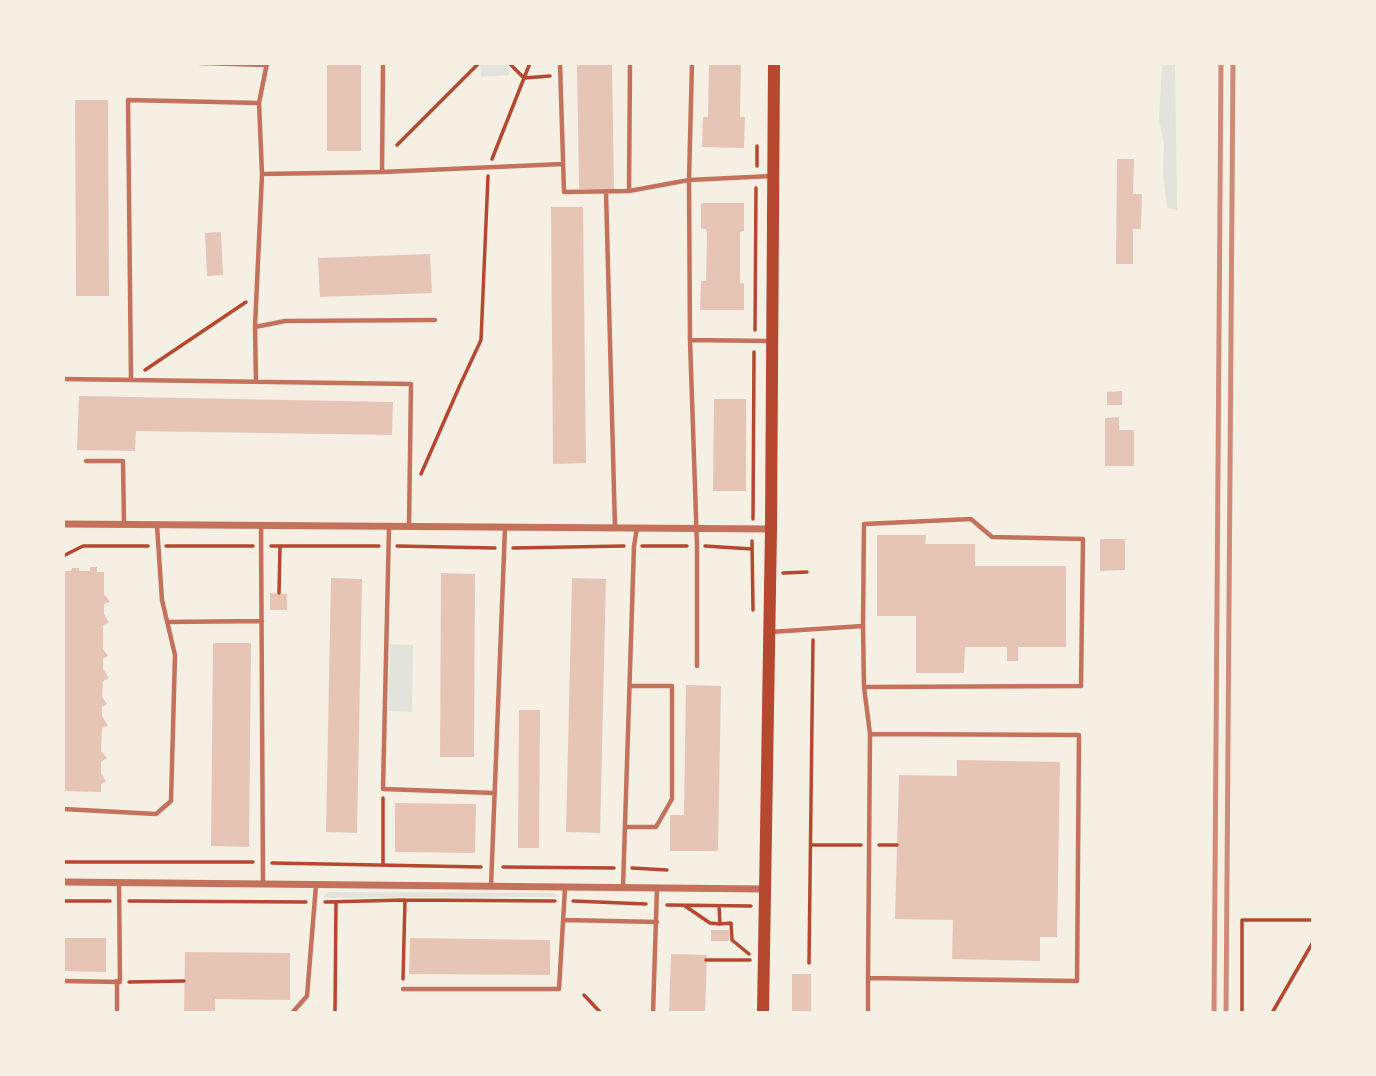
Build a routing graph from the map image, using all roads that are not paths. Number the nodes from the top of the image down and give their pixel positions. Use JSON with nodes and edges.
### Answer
{"nodes":[{"id":1,"x":200,"y":63,"type":"edge"},
{"id":2,"x":383,"y":63,"type":"edge"},
{"id":3,"x":560,"y":63,"type":"edge"},
{"id":4,"x":630,"y":63,"type":"edge"},
{"id":5,"x":692,"y":63,"type":"edge"},
{"id":6,"x":774,"y":63,"type":"edge"},
{"id":7,"x":267,"y":64,"type":"edge"},
{"id":8,"x":259,"y":103,"type":"junction"},
{"id":9,"x":563,"y":164,"type":"junction"},
{"id":10,"x":382,"y":172,"type":"junction"},
{"id":11,"x":262,"y":174,"type":"junction"},
{"id":12,"x":773,"y":176,"type":"junction"},
{"id":13,"x":689,"y":180,"type":"junction"},
{"id":14,"x":629,"y":191,"type":"junction"},
{"id":15,"x":606,"y":192,"type":"junction"},
{"id":16,"x":435,"y":320,"type":"dead end"},
{"id":17,"x":256,"y":327,"type":"junction"},
{"id":18,"x":690,"y":341,"type":"junction"},
{"id":19,"x":772,"y":341,"type":"junction"},
{"id":20,"x":63,"y":379,"type":"edge"},
{"id":21,"x":131,"y":380,"type":"junction"},
{"id":22,"x":256,"y":383,"type":"junction"},
{"id":23,"x":86,"y":461,"type":"dead end"},
{"id":24,"x":63,"y":524,"type":"edge"},
{"id":25,"x":124,"y":525,"type":"junction"},
{"id":26,"x":157,"y":526,"type":"junction"},
{"id":27,"x":261,"y":526,"type":"junction"},
{"id":28,"x":389,"y":527,"type":"junction"},
{"id":29,"x":409,"y":527,"type":"junction"},
{"id":30,"x":505,"y":528,"type":"junction"},
{"id":31,"x":615,"y":528,"type":"junction"},
{"id":32,"x":637,"y":528,"type":"junction"},
{"id":33,"x":695,"y":528,"type":"junction"},
{"id":34,"x":771,"y":529,"type":"junction"},
{"id":35,"x":262,"y":621,"type":"junction"},
{"id":36,"x":167,"y":622,"type":"junction"},
{"id":37,"x":863,"y":625,"type":"junction"},
{"id":38,"x":769,"y":632,"type":"junction"},
{"id":39,"x":697,"y":666,"type":"dead end"},
{"id":40,"x":631,"y":686,"type":"junction"},
{"id":41,"x":864,"y":687,"type":"junction"},
{"id":42,"x":870,"y":734,"type":"junction"},
{"id":43,"x":494,"y":793,"type":"junction"},
{"id":44,"x":63,"y":809,"type":"edge"},
{"id":45,"x":626,"y":827,"type":"junction"},
{"id":46,"x":63,"y":882,"type":"edge"},
{"id":47,"x":119,"y":883,"type":"junction"},
{"id":48,"x":263,"y":884,"type":"junction"},
{"id":49,"x":316,"y":885,"type":"junction"},
{"id":50,"x":491,"y":886,"type":"junction"},
{"id":51,"x":565,"y":887,"type":"junction"},
{"id":52,"x":623,"y":888,"type":"junction"},
{"id":53,"x":657,"y":888,"type":"junction"},
{"id":54,"x":765,"y":889,"type":"junction"},
{"id":55,"x":564,"y":920,"type":"junction"},
{"id":56,"x":657,"y":922,"type":"junction"},
{"id":57,"x":868,"y":978,"type":"junction"},
{"id":58,"x":63,"y":981,"type":"edge"},
{"id":59,"x":118,"y":981,"type":"junction"},
{"id":60,"x":403,"y":989,"type":"road end"},
{"id":61,"x":117,"y":1013,"type":"edge"},
{"id":62,"x":292,"y":1013,"type":"edge"},
{"id":63,"x":653,"y":1013,"type":"edge"},
{"id":64,"x":763,"y":1013,"type":"edge"},
{"id":65,"x":868,"y":1013,"type":"edge"}],
"edges":[{"from":1,"to":7,"type":"lane"},
{"from":2,"to":10,"type":"lane"},
{"from":3,"to":9,"type":"lane"},
{"from":4,"to":14,"type":"lane"},
{"from":5,"to":13,"type":"lane"},
{"from":6,"to":12,"type":"main road"},
{"from":7,"to":8,"type":"lane"},
{"from":8,"to":11,"type":"lane"},
{"from":8,"to":21,"type":"lane"},
{"from":9,"to":10,"type":"lane"},
{"from":9,"to":15,"type":"lane"},
{"from":10,"to":11,"type":"lane"},
{"from":11,"to":17,"type":"lane"},
{"from":12,"to":13,"type":"lane"},
{"from":12,"to":19,"type":"main road"},
{"from":13,"to":14,"type":"lane"},
{"from":13,"to":18,"type":"lane"},
{"from":14,"to":15,"type":"lane"},
{"from":15,"to":31,"type":"lane"},
{"from":16,"to":17,"type":"lane"},
{"from":17,"to":22,"type":"lane"},
{"from":18,"to":19,"type":"lane"},
{"from":18,"to":33,"type":"lane"},
{"from":19,"to":34,"type":"main road"},
{"from":20,"to":21,"type":"lane"},
{"from":21,"to":22,"type":"lane"},
{"from":22,"to":29,"type":"lane"},
{"from":23,"to":25,"type":"lane"},
{"from":24,"to":25,"type":"street"},
{"from":25,"to":26,"type":"street"},
{"from":26,"to":27,"type":"street"},
{"from":26,"to":36,"type":"lane"},
{"from":27,"to":28,"type":"street"},
{"from":27,"to":35,"type":"lane"},
{"from":28,"to":29,"type":"street"},
{"from":28,"to":43,"type":"lane"},
{"from":29,"to":30,"type":"street"},
{"from":30,"to":31,"type":"street"},
{"from":30,"to":43,"type":"lane"},
{"from":31,"to":32,"type":"street"},
{"from":32,"to":33,"type":"street"},
{"from":32,"to":40,"type":"lane"},
{"from":33,"to":34,"type":"street"},
{"from":33,"to":39,"type":"lane"},
{"from":34,"to":38,"type":"main road"},
{"from":35,"to":36,"type":"lane"},
{"from":35,"to":48,"type":"lane"},
{"from":36,"to":44,"type":"lane"},
{"from":37,"to":38,"type":"lane"},
{"from":37,"to":41,"type":"lane"},
{"from":37,"to":41,"type":"lane"},
{"from":38,"to":54,"type":"main road"},
{"from":40,"to":45,"type":"lane"},
{"from":40,"to":45,"type":"lane"},
{"from":41,"to":42,"type":"lane"},
{"from":42,"to":57,"type":"lane"},
{"from":42,"to":57,"type":"lane"},
{"from":43,"to":50,"type":"lane"},
{"from":45,"to":52,"type":"lane"},
{"from":46,"to":47,"type":"street"},
{"from":47,"to":48,"type":"street"},
{"from":47,"to":59,"type":"lane"},
{"from":48,"to":49,"type":"street"},
{"from":49,"to":50,"type":"street"},
{"from":49,"to":62,"type":"lane"},
{"from":50,"to":51,"type":"street"},
{"from":51,"to":52,"type":"street"},
{"from":51,"to":55,"type":"lane"},
{"from":52,"to":53,"type":"street"},
{"from":53,"to":54,"type":"street"},
{"from":53,"to":56,"type":"lane"},
{"from":54,"to":64,"type":"main road"},
{"from":55,"to":56,"type":"lane"},
{"from":55,"to":60,"type":"lane"},
{"from":56,"to":63,"type":"lane"},
{"from":57,"to":65,"type":"lane"},
{"from":58,"to":59,"type":"lane"},
{"from":59,"to":61,"type":"lane"}]}
